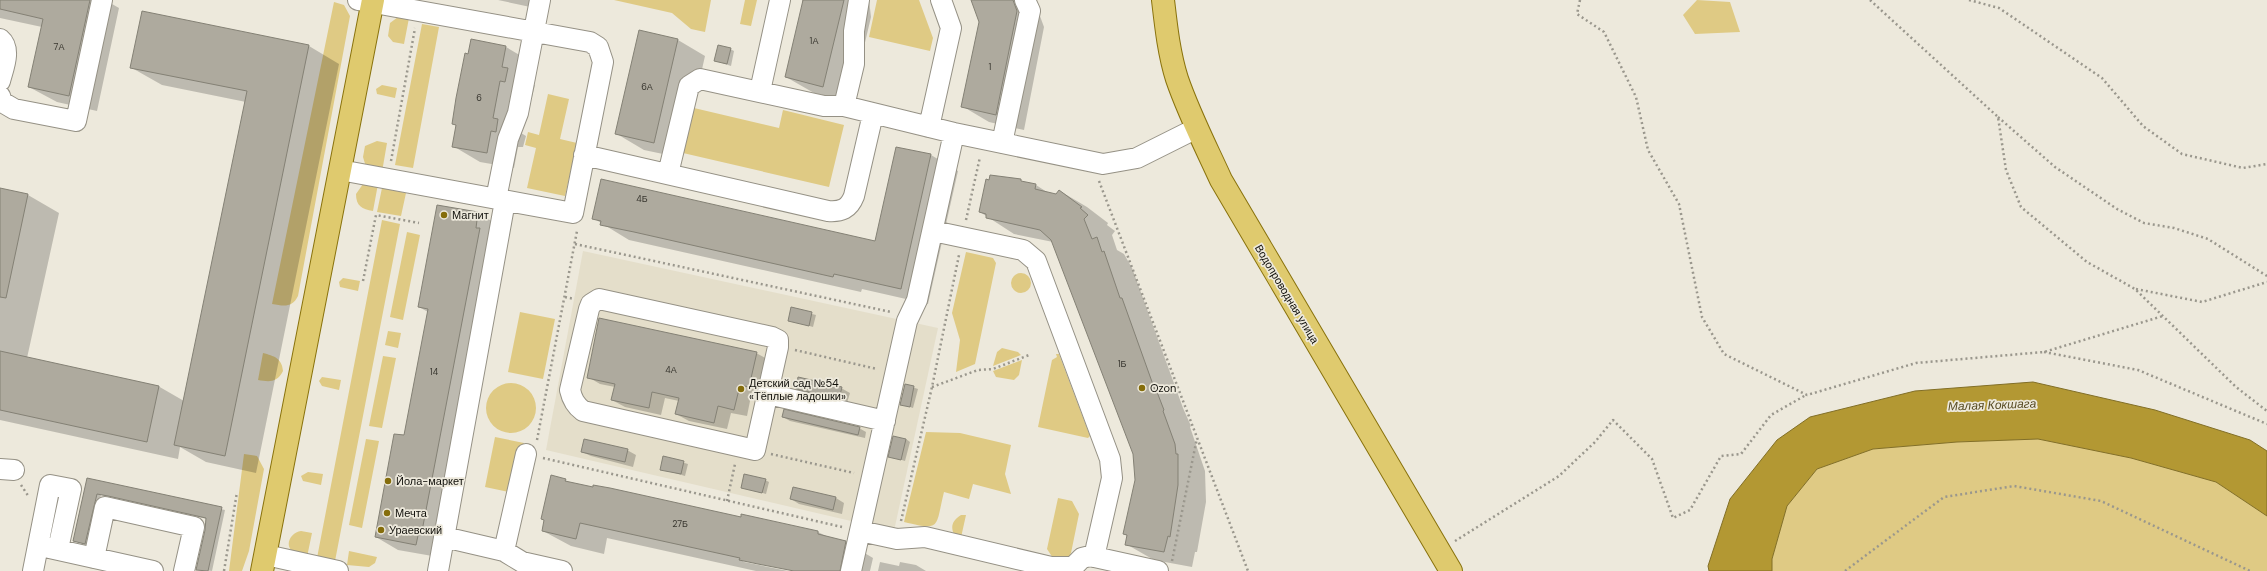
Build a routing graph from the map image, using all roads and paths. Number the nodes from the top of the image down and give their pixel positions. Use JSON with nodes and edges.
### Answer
{"nodes":[{"id":1,"x":102,"y":0,"type":"edge"},
{"id":2,"x":540,"y":0,"type":"edge"},
{"id":3,"x":780,"y":0,"type":"edge"},
{"id":4,"x":860,"y":0,"type":"edge"},
{"id":5,"x":941,"y":0,"type":"edge"},
{"id":6,"x":1025,"y":0,"type":"edge"},
{"id":7,"x":1163,"y":0,"type":"edge"},
{"id":8,"x":1580,"y":0,"type":"edge"},
{"id":9,"x":1870,"y":0,"type":"edge"},
{"id":10,"x":1969,"y":0,"type":"edge"},
{"id":11,"x":368,"y":1,"type":"edge"},
{"id":12,"x":418,"y":11,"type":"junction"},
{"id":13,"x":534,"y":32,"type":"junction"},
{"id":14,"x":0,"y":39,"type":"edge"},
{"id":15,"x":0,"y":81,"type":"edge"},
{"id":16,"x":760,"y":91,"type":"junction"},
{"id":17,"x":0,"y":96,"type":"edge"},
{"id":18,"x":844,"y":106,"type":"junction"},
{"id":19,"x":873,"y":114,"type":"junction"},
{"id":20,"x":1998,"y":117,"type":"junction"},
{"id":21,"x":929,"y":127,"type":"junction"},
{"id":22,"x":1197,"y":128,"type":"junction"},
{"id":23,"x":954,"y":133,"type":"junction"},
{"id":24,"x":993,"y":141,"type":"junction"},
{"id":25,"x":584,"y":156,"type":"junction"},
{"id":26,"x":1093,"y":162,"type":"junction"},
{"id":27,"x":2267,"y":164,"type":"edge"},
{"id":28,"x":340,"y":170,"type":"junction"},
{"id":29,"x":668,"y":174,"type":"junction"},
{"id":30,"x":387,"y":179,"type":"junction"},
{"id":31,"x":500,"y":200,"type":"junction"},
{"id":32,"x":573,"y":214,"type":"junction"},
{"id":33,"x":420,"y":223,"type":"dead end"},
{"id":34,"x":933,"y":231,"type":"junction"},
{"id":35,"x":962,"y":237,"type":"junction"},
{"id":36,"x":575,"y":244,"type":"junction"},
{"id":37,"x":2267,"y":276,"type":"edge"},
{"id":38,"x":363,"y":281,"type":"dead end"},
{"id":39,"x":2267,"y":282,"type":"edge"},
{"id":40,"x":2135,"y":289,"type":"junction"},
{"id":41,"x":909,"y":316,"type":"junction"},
{"id":42,"x":2163,"y":316,"type":"junction"},
{"id":43,"x":778,"y":347,"type":"junction"},
{"id":44,"x":2044,"y":352,"type":"junction"},
{"id":45,"x":1030,"y":354,"type":"dead end"},
{"id":46,"x":896,"y":374,"type":"junction"},
{"id":47,"x":932,"y":387,"type":"junction"},
{"id":48,"x":768,"y":394,"type":"junction"},
{"id":49,"x":1806,"y":395,"type":"junction"},
{"id":50,"x":2267,"y":411,"type":"edge"},
{"id":51,"x":885,"y":421,"type":"junction"},
{"id":52,"x":2267,"y":424,"type":"edge"},
{"id":53,"x":1197,"y":438,"type":"junction"},
{"id":54,"x":747,"y":449,"type":"junction"},
{"id":55,"x":530,"y":455,"type":"junction"},
{"id":56,"x":7,"y":469,"type":"edge"},
{"id":57,"x":872,"y":477,"type":"junction"},
{"id":58,"x":237,"y":492,"type":"dead end"},
{"id":59,"x":727,"y":500,"type":"junction"},
{"id":60,"x":44,"y":514,"type":"junction"},
{"id":61,"x":860,"y":531,"type":"junction"},
{"id":62,"x":444,"y":537,"type":"junction"},
{"id":63,"x":897,"y":540,"type":"junction"},
{"id":64,"x":38,"y":545,"type":"junction"},
{"id":65,"x":58,"y":549,"type":"junction"},
{"id":66,"x":504,"y":551,"type":"junction"},
{"id":67,"x":1440,"y":551,"type":"junction"},
{"id":68,"x":1094,"y":557,"type":"junction"},
{"id":69,"x":94,"y":558,"type":"junction"},
{"id":70,"x":264,"y":563,"type":"edge"},
{"id":71,"x":1164,"y":568,"type":"edge"},
{"id":72,"x":1073,"y":569,"type":"edge"},
{"id":73,"x":33,"y":571,"type":"edge"},
{"id":74,"x":153,"y":571,"type":"edge"},
{"id":75,"x":184,"y":571,"type":"edge"},
{"id":76,"x":224,"y":571,"type":"edge"},
{"id":77,"x":338,"y":571,"type":"edge"},
{"id":78,"x":438,"y":571,"type":"edge"},
{"id":79,"x":562,"y":571,"type":"edge"},
{"id":80,"x":851,"y":571,"type":"edge"},
{"id":81,"x":1248,"y":571,"type":"edge"},
{"id":82,"x":1451,"y":571,"type":"edge"},
{"id":83,"x":1845,"y":571,"type":"edge"},
{"id":84,"x":2250,"y":571,"type":"edge"}],
"edges":[{"from":1,"to":17,"type":"lane"},
{"from":2,"to":13,"type":"lane"},
{"from":3,"to":16,"type":"lane"},
{"from":4,"to":18,"type":"lane"},
{"from":5,"to":21,"type":"lane"},
{"from":6,"to":24,"type":"lane"},
{"from":7,"to":22,"type":"main road","name":"Водопроводная улица"},
{"from":8,"to":49,"type":"path"},
{"from":9,"to":20,"type":"path"},
{"from":10,"to":27,"type":"path"},
{"from":11,"to":12,"type":"lane"},
{"from":11,"to":28,"type":"main road"},
{"from":12,"to":13,"type":"lane"},
{"from":12,"to":30,"type":"path"},
{"from":13,"to":25,"type":"lane"},
{"from":13,"to":31,"type":"lane"},
{"from":14,"to":15,"type":"lane"},
{"from":16,"to":18,"type":"lane"},
{"from":16,"to":29,"type":"lane"},
{"from":18,"to":19,"type":"lane"},
{"from":19,"to":21,"type":"lane"},
{"from":19,"to":29,"type":"lane"},
{"from":20,"to":37,"type":"path"},
{"from":20,"to":40,"type":"path"},
{"from":21,"to":23,"type":"lane"},
{"from":22,"to":26,"type":"lane"},
{"from":22,"to":67,"type":"main road","name":"Водопроводная улица"},
{"from":23,"to":24,"type":"lane"},
{"from":23,"to":34,"type":"lane"},
{"from":24,"to":26,"type":"lane"},
{"from":24,"to":35,"type":"path"},
{"from":25,"to":29,"type":"lane"},
{"from":25,"to":32,"type":"lane"},
{"from":26,"to":53,"type":"path"},
{"from":28,"to":30,"type":"lane"},
{"from":28,"to":70,"type":"main road"},
{"from":30,"to":31,"type":"lane"},
{"from":31,"to":32,"type":"lane"},
{"from":31,"to":62,"type":"lane"},
{"from":32,"to":36,"type":"path"},
{"from":33,"to":38,"type":"path"},
{"from":34,"to":35,"type":"lane"},
{"from":34,"to":41,"type":"lane"},
{"from":35,"to":47,"type":"path"},
{"from":35,"to":68,"type":"lane"},
{"from":36,"to":41,"type":"path"},
{"from":36,"to":55,"type":"path"},
{"from":39,"to":40,"type":"path"},
{"from":40,"to":42,"type":"path"},
{"from":41,"to":46,"type":"lane"},
{"from":42,"to":44,"type":"path"},
{"from":42,"to":50,"type":"path"},
{"from":43,"to":46,"type":"path"},
{"from":43,"to":48,"type":"lane"},
{"from":43,"to":54,"type":"lane"},
{"from":44,"to":49,"type":"path"},
{"from":44,"to":52,"type":"path"},
{"from":45,"to":47,"type":"path"},
{"from":46,"to":51,"type":"lane"},
{"from":47,"to":63,"type":"path"},
{"from":48,"to":51,"type":"lane"},
{"from":48,"to":54,"type":"lane"},
{"from":49,"to":67,"type":"path"},
{"from":51,"to":57,"type":"lane"},
{"from":53,"to":71,"type":"path"},
{"from":53,"to":81,"type":"path"},
{"from":54,"to":57,"type":"path"},
{"from":54,"to":59,"type":"path"},
{"from":55,"to":59,"type":"path"},
{"from":55,"to":66,"type":"lane"},
{"from":56,"to":60,"type":"path"},
{"from":57,"to":61,"type":"lane"},
{"from":58,"to":76,"type":"path"},
{"from":59,"to":61,"type":"path"},
{"from":60,"to":64,"type":"lane"},
{"from":60,"to":65,"type":"lane"},
{"from":61,"to":63,"type":"lane"},
{"from":61,"to":80,"type":"lane"},
{"from":62,"to":66,"type":"lane"},
{"from":62,"to":78,"type":"lane"},
{"from":63,"to":72,"type":"lane"},
{"from":64,"to":65,"type":"lane"},
{"from":64,"to":73,"type":"lane"},
{"from":65,"to":69,"type":"lane"},
{"from":66,"to":79,"type":"lane"},
{"from":67,"to":82,"type":"main road","name":"Водопроводная улица"},
{"from":68,"to":71,"type":"lane"},
{"from":68,"to":72,"type":"lane"},
{"from":69,"to":74,"type":"lane"},
{"from":69,"to":75,"type":"lane"},
{"from":70,"to":77,"type":"lane"},
{"from":83,"to":84,"type":"path"}]}
